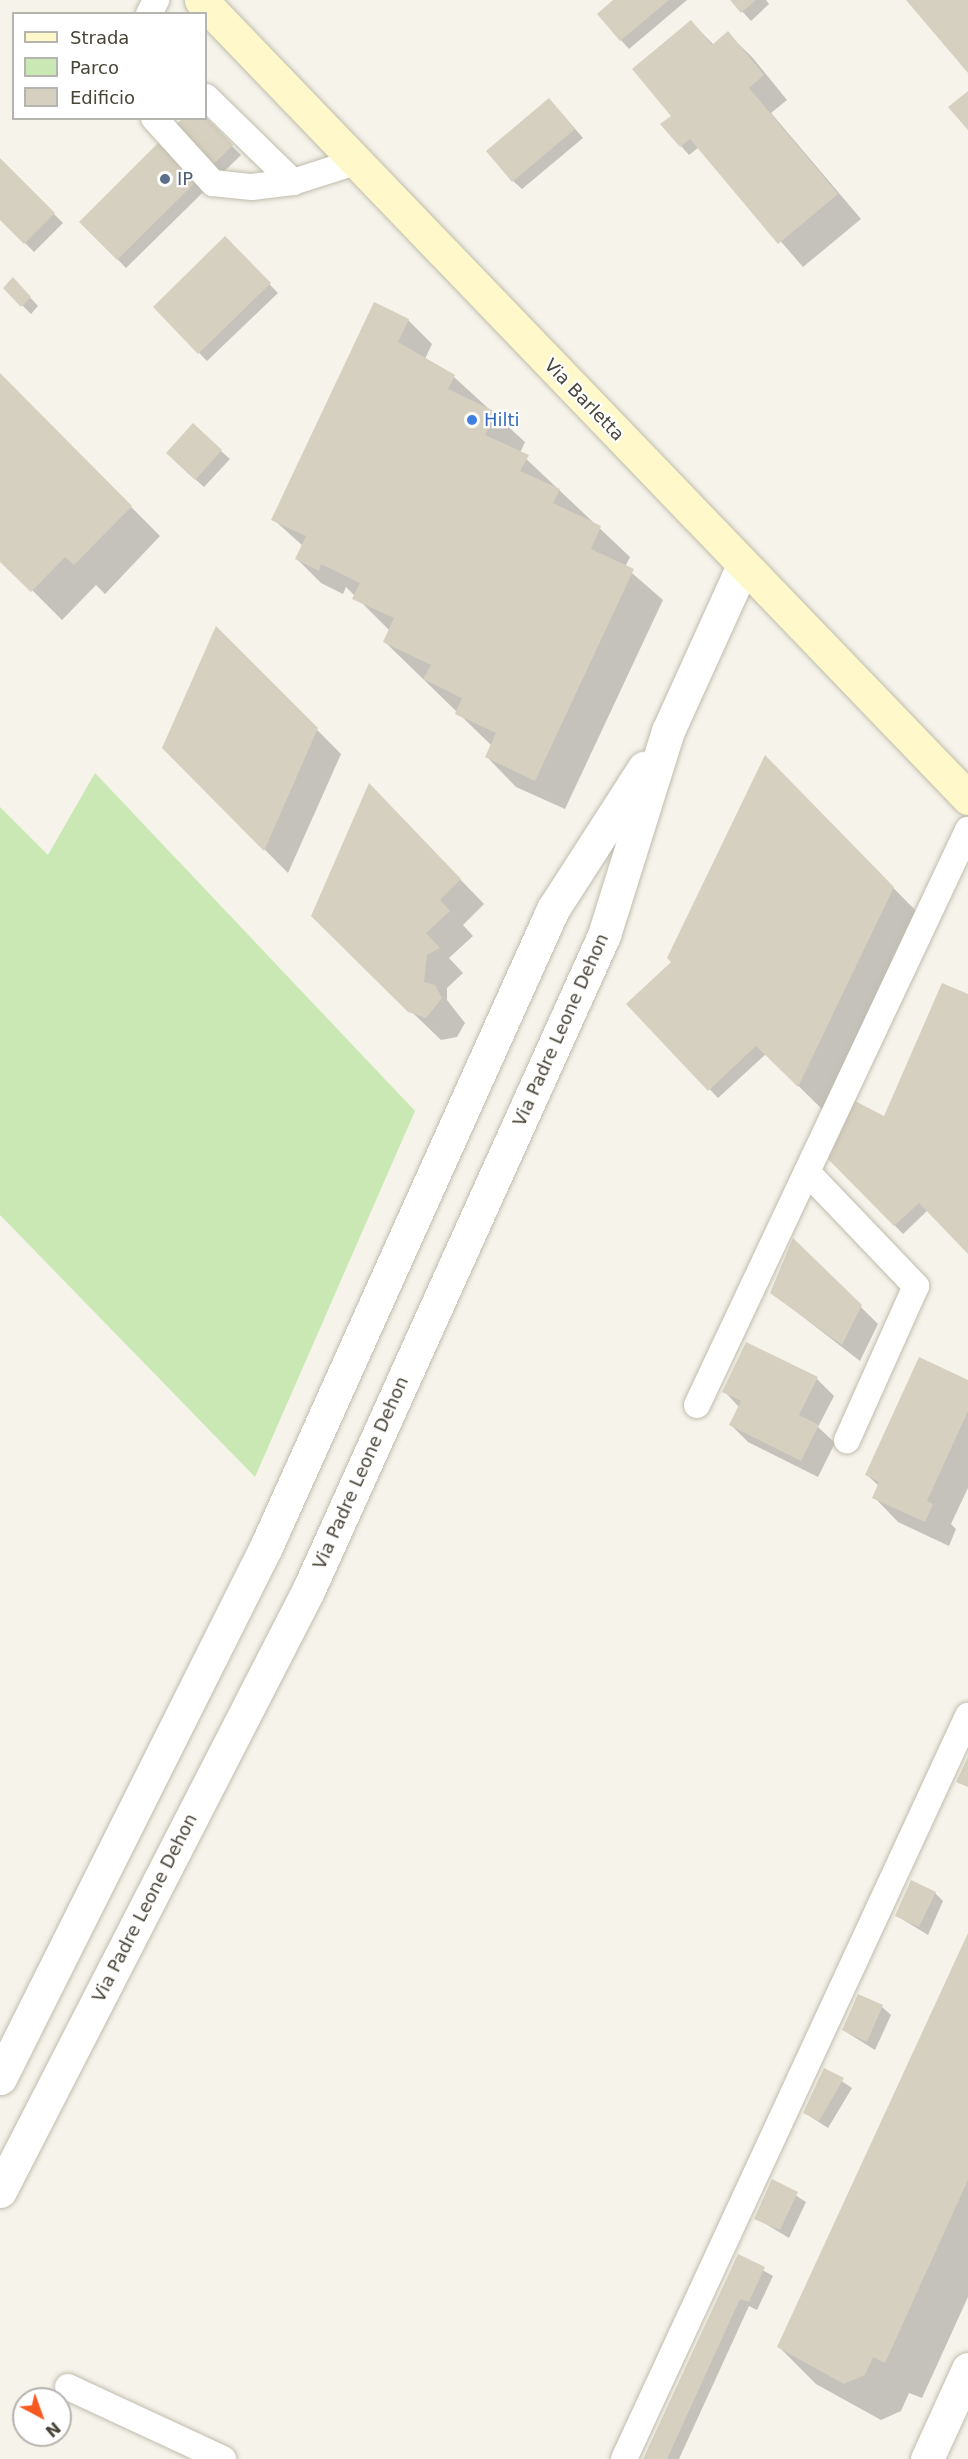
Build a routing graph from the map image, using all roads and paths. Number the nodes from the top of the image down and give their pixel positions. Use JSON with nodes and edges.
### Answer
{"nodes":[{"id":1,"x":201,"y":0,"type":"edge"},
{"id":2,"x":207,"y":98,"type":"edge"},
{"id":3,"x":156,"y":120,"type":"edge"},
{"id":4,"x":355,"y":162,"type":"junction"},
{"id":5,"x":293,"y":182,"type":"junction"},
{"id":6,"x":742,"y":566,"type":"junction"},
{"id":7,"x":668,"y":731,"type":"junction"},
{"id":8,"x":968,"y":798,"type":"edge"},
{"id":9,"x":968,"y":830,"type":"edge"},
{"id":10,"x":807,"y":1172,"type":"junction"},
{"id":11,"x":697,"y":1405,"type":"dead end"},
{"id":12,"x":847,"y":1440,"type":"dead end"},
{"id":13,"x":968,"y":1716,"type":"edge"},
{"id":14,"x":0,"y":2078,"type":"edge"},
{"id":15,"x":0,"y":2191,"type":"edge"},
{"id":16,"x":968,"y":2369,"type":"edge"},
{"id":17,"x":72,"y":2389,"type":"edge"},
{"id":18,"x":223,"y":2459,"type":"edge"},
{"id":19,"x":624,"y":2459,"type":"edge"},
{"id":20,"x":927,"y":2459,"type":"edge"}],
"edges":[{"from":1,"to":4,"type":"main road","name":"Via Barletta"},
{"from":2,"to":5,"type":"lane"},
{"from":3,"to":5,"type":"lane"},
{"from":4,"to":5,"type":"lane"},
{"from":4,"to":6,"type":"main road","name":"Via Barletta"},
{"from":6,"to":7,"type":"street","name":"Via Padre Leone Dehon"},
{"from":6,"to":8,"type":"main road","name":"Via Barletta"},
{"from":7,"to":14,"type":"street","name":"Via Padre Leone Dehon"},
{"from":7,"to":15,"type":"street","name":"Via Padre Leone Dehon"},
{"from":9,"to":10,"type":"lane"},
{"from":10,"to":11,"type":"lane"},
{"from":10,"to":12,"type":"lane"},
{"from":13,"to":19,"type":"lane"},
{"from":16,"to":20,"type":"street"},
{"from":17,"to":18,"type":"lane"}]}
